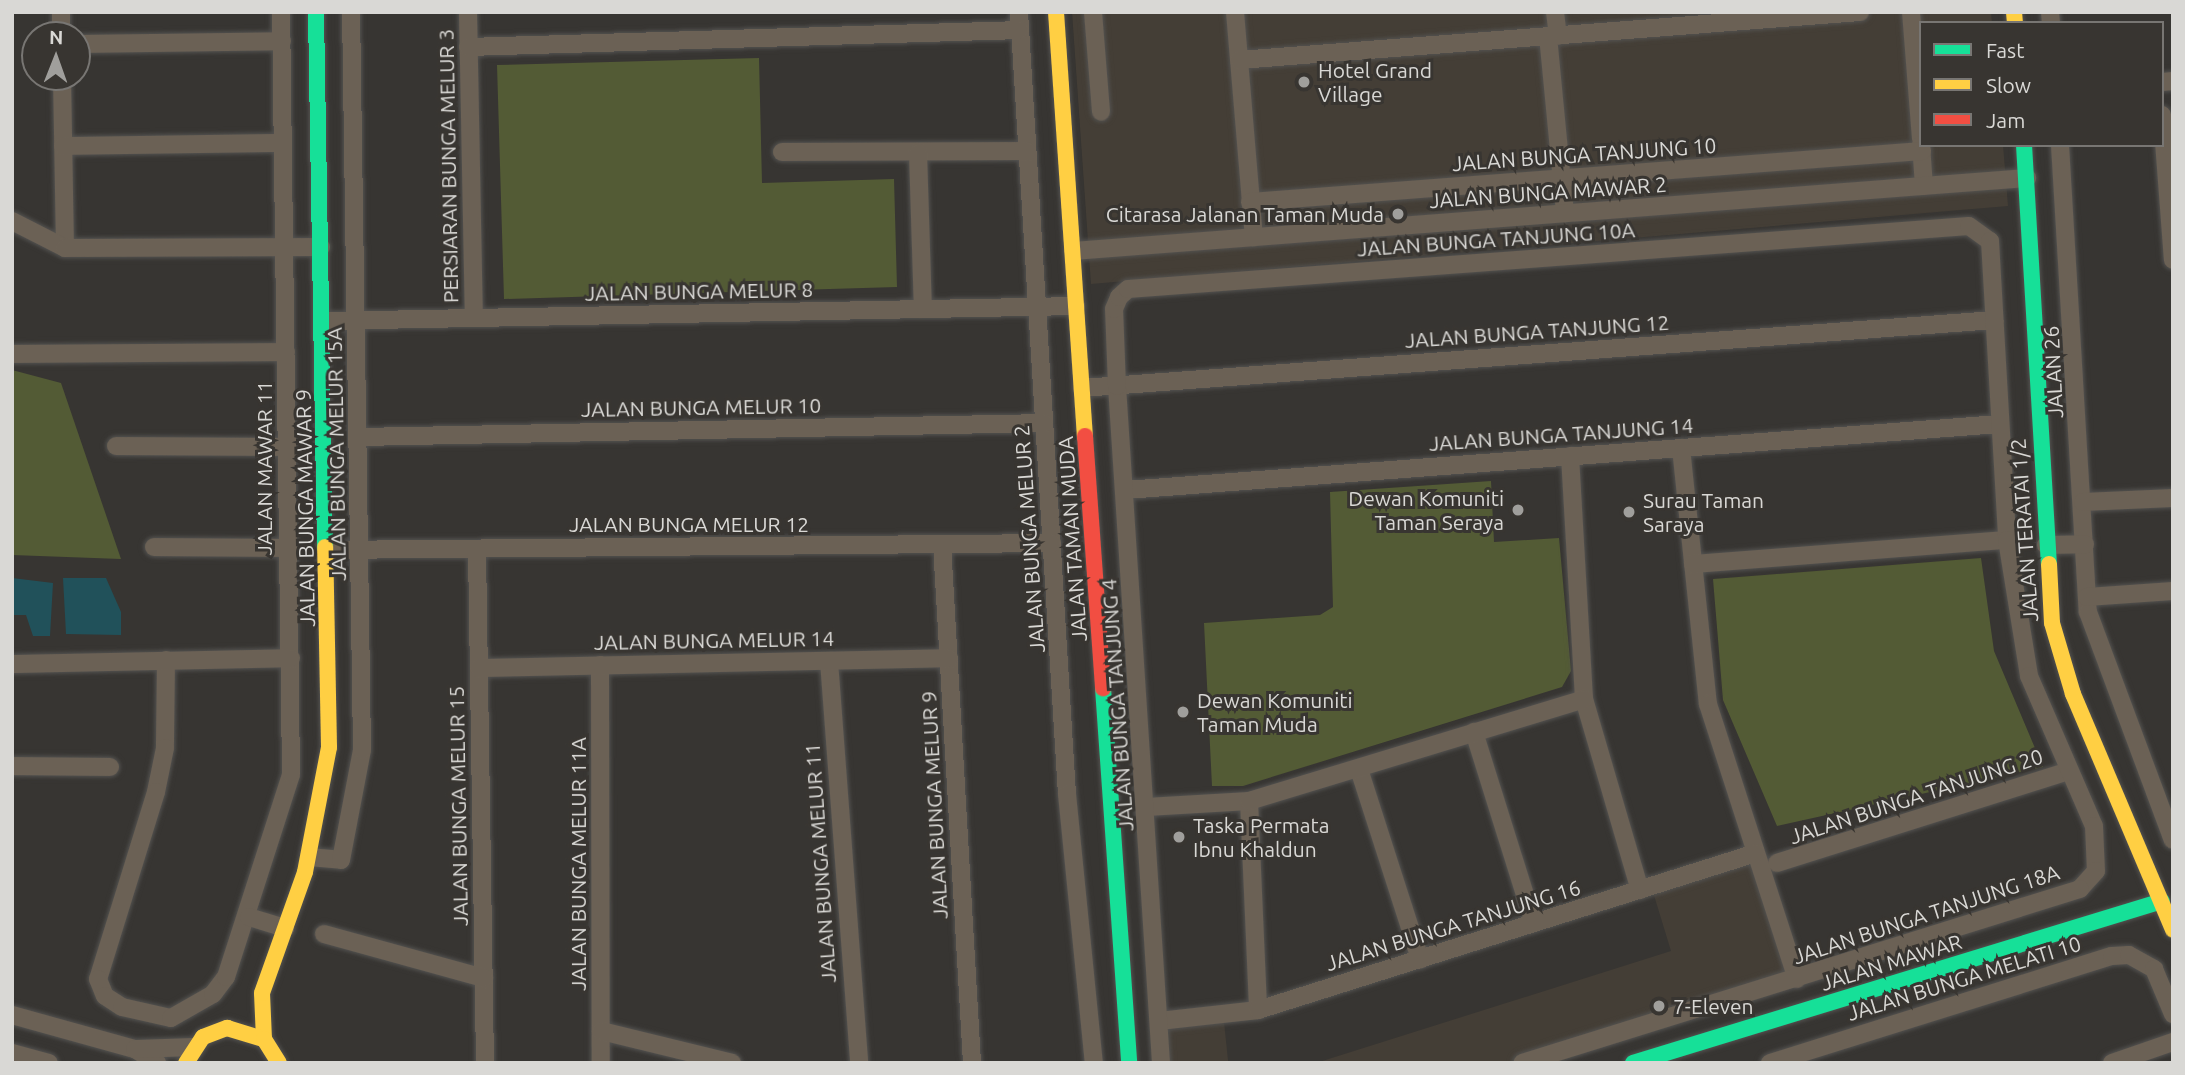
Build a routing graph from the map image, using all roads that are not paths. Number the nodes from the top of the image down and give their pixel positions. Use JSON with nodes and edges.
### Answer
{"nodes":[{"id":1,"x":281,"y":12,"type":"edge"},
{"id":2,"x":316,"y":12,"type":"edge"},
{"id":3,"x":351,"y":12,"type":"edge"},
{"id":4,"x":468,"y":12,"type":"edge"},
{"id":5,"x":1056,"y":12,"type":"edge"},
{"id":6,"x":1093,"y":12,"type":"edge"},
{"id":7,"x":1236,"y":12,"type":"edge"},
{"id":8,"x":1555,"y":12,"type":"edge"},
{"id":9,"x":1860,"y":12,"type":"edge"},
{"id":10,"x":1911,"y":12,"type":"edge"},
{"id":11,"x":1836,"y":13,"type":"edge"},
{"id":12,"x":1020,"y":21,"type":"edge"},
{"id":13,"x":1553,"y":36,"type":"junction"},
{"id":14,"x":282,"y":41,"type":"junction"},
{"id":15,"x":91,"y":44,"type":"edge"},
{"id":16,"x":468,"y":47,"type":"junction"},
{"id":17,"x":1239,"y":60,"type":"junction"},
{"id":18,"x":62,"y":91,"type":"edge"},
{"id":19,"x":1101,"y":112,"type":"dead end"},
{"id":20,"x":1919,"y":118,"type":"edge"},
{"id":21,"x":2164,"y":141,"type":"edge"},
{"id":22,"x":283,"y":143,"type":"junction"},
{"id":23,"x":1919,"y":145,"type":"edge"},
{"id":24,"x":63,"y":146,"type":"junction"},
{"id":25,"x":1921,"y":147,"type":"edge"},
{"id":26,"x":2024,"y":147,"type":"edge"},
{"id":27,"x":2060,"y":147,"type":"edge"},
{"id":28,"x":1027,"y":151,"type":"junction"},
{"id":29,"x":782,"y":152,"type":"dead end"},
{"id":30,"x":918,"y":153,"type":"junction"},
{"id":31,"x":1562,"y":178,"type":"junction"},
{"id":32,"x":2027,"y":178,"type":"junction"},
{"id":33,"x":1924,"y":186,"type":"junction"},
{"id":34,"x":1250,"y":202,"type":"junction"},
{"id":35,"x":1565,"y":213,"type":"junction"},
{"id":36,"x":12,"y":221,"type":"edge"},
{"id":37,"x":1969,"y":226,"type":"joint"},
{"id":38,"x":1254,"y":237,"type":"junction"},
{"id":39,"x":284,"y":247,"type":"junction"},
{"id":40,"x":321,"y":247,"type":"junction"},
{"id":41,"x":65,"y":248,"type":"junction"},
{"id":42,"x":1073,"y":251,"type":"junction"},
{"id":43,"x":2173,"y":260,"type":"edge"},
{"id":44,"x":1039,"y":306,"type":"junction"},
{"id":45,"x":1076,"y":306,"type":"junction"},
{"id":46,"x":923,"y":309,"type":"junction"},
{"id":47,"x":474,"y":318,"type":"junction"},
{"id":48,"x":1994,"y":320,"type":"junction"},
{"id":49,"x":323,"y":321,"type":"junction"},
{"id":50,"x":357,"y":321,"type":"junction"},
{"id":51,"x":286,"y":352,"type":"junction"},
{"id":52,"x":12,"y":354,"type":"edge"},
{"id":53,"x":1118,"y":386,"type":"junction"},
{"id":54,"x":1082,"y":388,"type":"junction"},
{"id":55,"x":1044,"y":423,"type":"junction"},
{"id":56,"x":2000,"y":424,"type":"junction"},
{"id":57,"x":360,"y":437,"type":"junction"},
{"id":58,"x":116,"y":446,"type":"dead end"},
{"id":59,"x":286,"y":447,"type":"junction"},
{"id":60,"x":1681,"y":448,"type":"junction"},
{"id":61,"x":1570,"y":456,"type":"junction"},
{"id":62,"x":1126,"y":490,"type":"junction"},
{"id":63,"x":2173,"y":498,"type":"edge"},
{"id":64,"x":2083,"y":502,"type":"junction"},
{"id":65,"x":2007,"y":540,"type":"junction"},
{"id":66,"x":1052,"y":542,"type":"junction"},
{"id":67,"x":942,"y":544,"type":"junction"},
{"id":68,"x":2085,"y":544,"type":"junction"},
{"id":69,"x":2046,"y":545,"type":"junction"},
{"id":70,"x":154,"y":547,"type":"dead end"},
{"id":71,"x":287,"y":548,"type":"junction"},
{"id":72,"x":477,"y":549,"type":"junction"},
{"id":73,"x":326,"y":550,"type":"junction"},
{"id":74,"x":362,"y":550,"type":"junction"},
{"id":75,"x":1693,"y":564,"type":"junction"},
{"id":76,"x":2173,"y":591,"type":"edge"},
{"id":77,"x":2087,"y":597,"type":"junction"},
{"id":78,"x":2052,"y":623,"type":"junction"},
{"id":79,"x":2021,"y":629,"type":"junction"},
{"id":80,"x":291,"y":658,"type":"junction"},
{"id":81,"x":949,"y":658,"type":"junction"},
{"id":82,"x":166,"y":660,"type":"junction"},
{"id":83,"x":829,"y":661,"type":"junction"},
{"id":84,"x":12,"y":664,"type":"edge"},
{"id":85,"x":600,"y":665,"type":"junction"},
{"id":86,"x":479,"y":668,"type":"junction"},
{"id":87,"x":1584,"y":699,"type":"junction"},
{"id":88,"x":1474,"y":732,"type":"junction"},
{"id":89,"x":12,"y":766,"type":"edge"},
{"id":90,"x":110,"y":767,"type":"dead end"},
{"id":91,"x":1359,"y":769,"type":"junction"},
{"id":92,"x":2069,"y":771,"type":"junction"},
{"id":93,"x":1249,"y":801,"type":"junction"},
{"id":94,"x":1147,"y":807,"type":"junction"},
{"id":95,"x":2173,"y":840,"type":"edge"},
{"id":96,"x":1756,"y":853,"type":"junction"},
{"id":97,"x":309,"y":857,"type":"junction"},
{"id":98,"x":1777,"y":863,"type":"dead end"},
{"id":99,"x":1640,"y":890,"type":"junction"},
{"id":100,"x":2162,"y":901,"type":"junction"},
{"id":101,"x":249,"y":917,"type":"junction"},
{"id":102,"x":1534,"y":923,"type":"junction"},
{"id":103,"x":285,"y":928,"type":"junction"},
{"id":104,"x":2173,"y":930,"type":"edge"},
{"id":105,"x":324,"y":934,"type":"dead end"},
{"id":106,"x":1420,"y":959,"type":"junction"},
{"id":107,"x":1818,"y":973,"type":"junction"},
{"id":108,"x":484,"y":978,"type":"junction"},
{"id":109,"x":1797,"y":979,"type":"junction"},
{"id":110,"x":262,"y":993,"type":"junction"},
{"id":111,"x":1828,"y":1003,"type":"junction"},
{"id":112,"x":1258,"y":1010,"type":"junction"},
{"id":113,"x":2173,"y":1014,"type":"edge"},
{"id":114,"x":12,"y":1015,"type":"edge"},
{"id":115,"x":1159,"y":1021,"type":"junction"},
{"id":116,"x":228,"y":1028,"type":"junction"},
{"id":117,"x":601,"y":1031,"type":"junction"},
{"id":118,"x":264,"y":1039,"type":"junction"},
{"id":119,"x":2173,"y":1042,"type":"edge"},
{"id":120,"x":135,"y":1049,"type":"junction"},
{"id":121,"x":12,"y":1053,"type":"edge"},
{"id":122,"x":190,"y":1055,"type":"edge"},
{"id":123,"x":1667,"y":1058,"type":"edge"},
{"id":124,"x":1781,"y":1061,"type":"edge"},
{"id":125,"x":49,"y":1063,"type":"edge"},
{"id":126,"x":157,"y":1063,"type":"edge"},
{"id":127,"x":279,"y":1063,"type":"edge"},
{"id":128,"x":485,"y":1063,"type":"edge"},
{"id":129,"x":601,"y":1063,"type":"edge"},
{"id":130,"x":732,"y":1063,"type":"edge"},
{"id":131,"x":859,"y":1063,"type":"edge"},
{"id":132,"x":972,"y":1063,"type":"edge"},
{"id":133,"x":1094,"y":1063,"type":"edge"},
{"id":134,"x":1129,"y":1063,"type":"edge"},
{"id":135,"x":1161,"y":1063,"type":"edge"},
{"id":136,"x":1522,"y":1063,"type":"edge"},
{"id":137,"x":1633,"y":1063,"type":"edge"},
{"id":138,"x":2112,"y":1063,"type":"edge"}],
"edges":[{"from":1,"to":14,"type":"street","name":"JALAN MAWAR 11"},
{"from":2,"to":40,"type":"street","name":"JALAN BUNGA MAWAR 9"},
{"from":3,"to":50,"type":"street","name":"JALAN BUNGA MELUR 15A"},
{"from":4,"to":16,"type":"street","name":"PERSIARAN BUNGA MELUR 3"},
{"from":5,"to":42,"type":"street","name":"JALAN TAMAN MUDA"},
{"from":6,"to":19,"type":"street"},
{"from":7,"to":17,"type":"street"},
{"from":8,"to":13,"type":"street"},
{"from":9,"to":11,"type":"street"},
{"from":10,"to":20,"type":"street"},
{"from":11,"to":13,"type":"street"},
{"from":12,"to":16,"type":"street"},
{"from":12,"to":28,"type":"street","name":"JALAN BUNGA MELUR 2"},
{"from":13,"to":17,"type":"street"},
{"from":13,"to":31,"type":"street"},
{"from":14,"to":15,"type":"street"},
{"from":14,"to":22,"type":"street","name":"JALAN MAWAR 11"},
{"from":16,"to":47,"type":"street","name":"PERSIARAN BUNGA MELUR 3"},
{"from":17,"to":34,"type":"street"},
{"from":18,"to":24,"type":"street"},
{"from":21,"to":43,"type":"street"},
{"from":22,"to":24,"type":"street"},
{"from":22,"to":39,"type":"street","name":"JALAN MAWAR 11"},
{"from":23,"to":31,"type":"street","name":"JALAN BUNGA TANJUNG 10"},
{"from":24,"to":41,"type":"street"},
{"from":25,"to":33,"type":"street"},
{"from":26,"to":32,"type":"street","name":"JALAN TERATAI 1/2"},
{"from":27,"to":64,"type":"street","name":"JALAN 26"},
{"from":28,"to":30,"type":"street"},
{"from":28,"to":44,"type":"street","name":"JALAN BUNGA MELUR 2"},
{"from":29,"to":30,"type":"street"},
{"from":30,"to":46,"type":"street"},
{"from":31,"to":34,"type":"street","name":"JALAN BUNGA TANJUNG 10"},
{"from":31,"to":35,"type":"street"},
{"from":32,"to":33,"type":"street","name":"JALAN BUNGA MAWAR 2"},
{"from":32,"to":69,"type":"street","name":"JALAN TERATAI 1/2"},
{"from":33,"to":35,"type":"street","name":"JALAN BUNGA MAWAR 2"},
{"from":34,"to":38,"type":"street"},
{"from":35,"to":38,"type":"street","name":"JALAN BUNGA MAWAR 2"},
{"from":36,"to":41,"type":"street"},
{"from":37,"to":48,"type":"street","name":"JALAN BUNGA TANJUNG 18A"},
{"from":37,"to":53,"type":"street","name":"JALAN BUNGA TANJUNG 10A"},
{"from":38,"to":42,"type":"street","name":"JALAN BUNGA MAWAR 2"},
{"from":39,"to":40,"type":"street"},
{"from":39,"to":41,"type":"street"},
{"from":39,"to":51,"type":"street","name":"JALAN MAWAR 11"},
{"from":40,"to":49,"type":"street","name":"JALAN BUNGA MAWAR 9"},
{"from":42,"to":45,"type":"street","name":"JALAN TAMAN MUDA"},
{"from":44,"to":45,"type":"street","name":"JALAN BUNGA MELUR 8"},
{"from":44,"to":46,"type":"street","name":"JALAN BUNGA MELUR 8"},
{"from":44,"to":55,"type":"street","name":"JALAN BUNGA MELUR 2"},
{"from":45,"to":54,"type":"street","name":"JALAN TAMAN MUDA"},
{"from":46,"to":47,"type":"street","name":"JALAN BUNGA MELUR 8"},
{"from":47,"to":50,"type":"street","name":"JALAN BUNGA MELUR 8"},
{"from":48,"to":53,"type":"street","name":"JALAN BUNGA TANJUNG 12"},
{"from":48,"to":56,"type":"street","name":"JALAN BUNGA TANJUNG 18A"},
{"from":49,"to":50,"type":"street","name":"JALAN BUNGA MELUR 8"},
{"from":49,"to":73,"type":"street","name":"JALAN BUNGA MAWAR 9"},
{"from":50,"to":57,"type":"street","name":"JALAN BUNGA MELUR 15A"},
{"from":51,"to":52,"type":"street"},
{"from":51,"to":59,"type":"street","name":"JALAN MAWAR 11"},
{"from":53,"to":54,"type":"street","name":"JALAN BUNGA TANJUNG 12"},
{"from":53,"to":62,"type":"street","name":"JALAN BUNGA TANJUNG 4"},
{"from":54,"to":134,"type":"street","name":"JALAN TAMAN MUDA"},
{"from":55,"to":57,"type":"street","name":"JALAN BUNGA MELUR 10"},
{"from":55,"to":66,"type":"street","name":"JALAN BUNGA MELUR 2"},
{"from":56,"to":60,"type":"street","name":"JALAN BUNGA TANJUNG 14"},
{"from":56,"to":65,"type":"street","name":"JALAN BUNGA TANJUNG 18A"},
{"from":57,"to":74,"type":"street","name":"JALAN BUNGA MELUR 15A"},
{"from":58,"to":59,"type":"street"},
{"from":59,"to":71,"type":"street","name":"JALAN MAWAR 11"},
{"from":60,"to":61,"type":"street","name":"JALAN BUNGA TANJUNG 14"},
{"from":60,"to":75,"type":"street"},
{"from":61,"to":62,"type":"street","name":"JALAN BUNGA TANJUNG 14"},
{"from":61,"to":87,"type":"street"},
{"from":62,"to":94,"type":"street","name":"JALAN BUNGA TANJUNG 4"},
{"from":63,"to":64,"type":"street"},
{"from":64,"to":68,"type":"street","name":"JALAN 26"},
{"from":65,"to":75,"type":"street"},
{"from":65,"to":79,"type":"street","name":"JALAN BUNGA TANJUNG 18A"},
{"from":66,"to":67,"type":"street","name":"JALAN BUNGA MELUR 12"},
{"from":66,"to":133,"type":"street","name":"JALAN BUNGA MELUR 2"},
{"from":67,"to":72,"type":"street","name":"JALAN BUNGA MELUR 12"},
{"from":67,"to":81,"type":"street","name":"JALAN BUNGA MELUR 9"},
{"from":68,"to":69,"type":"street"},
{"from":68,"to":77,"type":"street","name":"JALAN 26"},
{"from":69,"to":78,"type":"street","name":"JALAN TERATAI 1/2"},
{"from":70,"to":71,"type":"street"},
{"from":71,"to":80,"type":"street","name":"JALAN MAWAR 11"},
{"from":72,"to":74,"type":"street","name":"JALAN BUNGA MELUR 12"},
{"from":72,"to":86,"type":"street","name":"JALAN BUNGA MELUR 15"},
{"from":73,"to":74,"type":"street","name":"JALAN BUNGA MELUR 12"},
{"from":73,"to":97,"type":"street","name":"JALAN BUNGA MAWAR 9"},
{"from":74,"to":97,"type":"street","name":"JALAN BUNGA MELUR 15A"},
{"from":75,"to":96,"type":"street"},
{"from":76,"to":77,"type":"street"},
{"from":77,"to":95,"type":"street"},
{"from":78,"to":79,"type":"street"},
{"from":78,"to":100,"type":"street","name":"JALAN TERATAI 1/2"},
{"from":79,"to":92,"type":"street","name":"JALAN BUNGA TANJUNG 18A"},
{"from":80,"to":82,"type":"street"},
{"from":80,"to":101,"type":"street","name":"JALAN MAWAR 11"},
{"from":81,"to":83,"type":"street","name":"JALAN BUNGA MELUR 14"},
{"from":81,"to":132,"type":"street","name":"JALAN BUNGA MELUR 9"},
{"from":82,"to":84,"type":"street"},
{"from":82,"to":101,"type":"street","name":"JALAN MAWAR 11"},
{"from":83,"to":85,"type":"street","name":"JALAN BUNGA MELUR 14"},
{"from":83,"to":131,"type":"street","name":"JALAN BUNGA MELUR 11"},
{"from":85,"to":86,"type":"street","name":"JALAN BUNGA MELUR 14"},
{"from":85,"to":117,"type":"street","name":"JALAN BUNGA MELUR 11A"},
{"from":86,"to":108,"type":"street","name":"JALAN BUNGA MELUR 15"},
{"from":87,"to":88,"type":"street"},
{"from":87,"to":99,"type":"street"},
{"from":88,"to":91,"type":"street"},
{"from":88,"to":102,"type":"street"},
{"from":89,"to":90,"type":"street"},
{"from":91,"to":93,"type":"street"},
{"from":91,"to":106,"type":"street"},
{"from":92,"to":98,"type":"street","name":"JALAN BUNGA TANJUNG 20"},
{"from":92,"to":107,"type":"street","name":"JALAN BUNGA TANJUNG 18A"},
{"from":93,"to":94,"type":"street"},
{"from":93,"to":112,"type":"street"},
{"from":94,"to":115,"type":"street","name":"JALAN BUNGA TANJUNG 4"},
{"from":96,"to":99,"type":"street","name":"JALAN BUNGA TANJUNG 16"},
{"from":96,"to":109,"type":"street"},
{"from":97,"to":103,"type":"street","name":"JALAN BUNGA MAWAR 9"},
{"from":99,"to":102,"type":"street","name":"JALAN BUNGA TANJUNG 16"},
{"from":100,"to":104,"type":"street","name":"JALAN TERATAI 1/2"},
{"from":100,"to":111,"type":"street","name":"JALAN MAWAR"},
{"from":101,"to":103,"type":"street"},
{"from":102,"to":106,"type":"street","name":"JALAN BUNGA TANJUNG 16"},
{"from":103,"to":110,"type":"street","name":"JALAN BUNGA MAWAR 9"},
{"from":105,"to":108,"type":"street"},
{"from":106,"to":112,"type":"street","name":"JALAN BUNGA TANJUNG 16"},
{"from":107,"to":109,"type":"street","name":"JALAN BUNGA TANJUNG 18A"},
{"from":107,"to":111,"type":"street"},
{"from":108,"to":128,"type":"street","name":"JALAN BUNGA MELUR 15"},
{"from":109,"to":136,"type":"street","name":"JALAN BUNGA TANJUNG 18A"},
{"from":110,"to":116,"type":"street","name":"JALAN BUNGA MAWAR 9"},
{"from":110,"to":118,"type":"street","name":"JALAN BUNGA MAWAR 9"},
{"from":111,"to":123,"type":"street","name":"JALAN MAWAR"},
{"from":112,"to":115,"type":"street","name":"JALAN BUNGA TANJUNG 16"},
{"from":113,"to":124,"type":"street","name":"JALAN BUNGA MELATI 10"},
{"from":114,"to":120,"type":"street"},
{"from":115,"to":135,"type":"street","name":"JALAN BUNGA TANJUNG 4"},
{"from":116,"to":118,"type":"street"},
{"from":116,"to":122,"type":"street","name":"JALAN BUNGA MAWAR 9"},
{"from":117,"to":129,"type":"street","name":"JALAN BUNGA MELUR 11A"},
{"from":117,"to":130,"type":"street"},
{"from":118,"to":127,"type":"street"},
{"from":119,"to":138,"type":"street"},
{"from":120,"to":122,"type":"street"},
{"from":120,"to":126,"type":"street"},
{"from":121,"to":125,"type":"street"},
{"from":123,"to":137,"type":"street","name":"JALAN MAWAR"}]}
